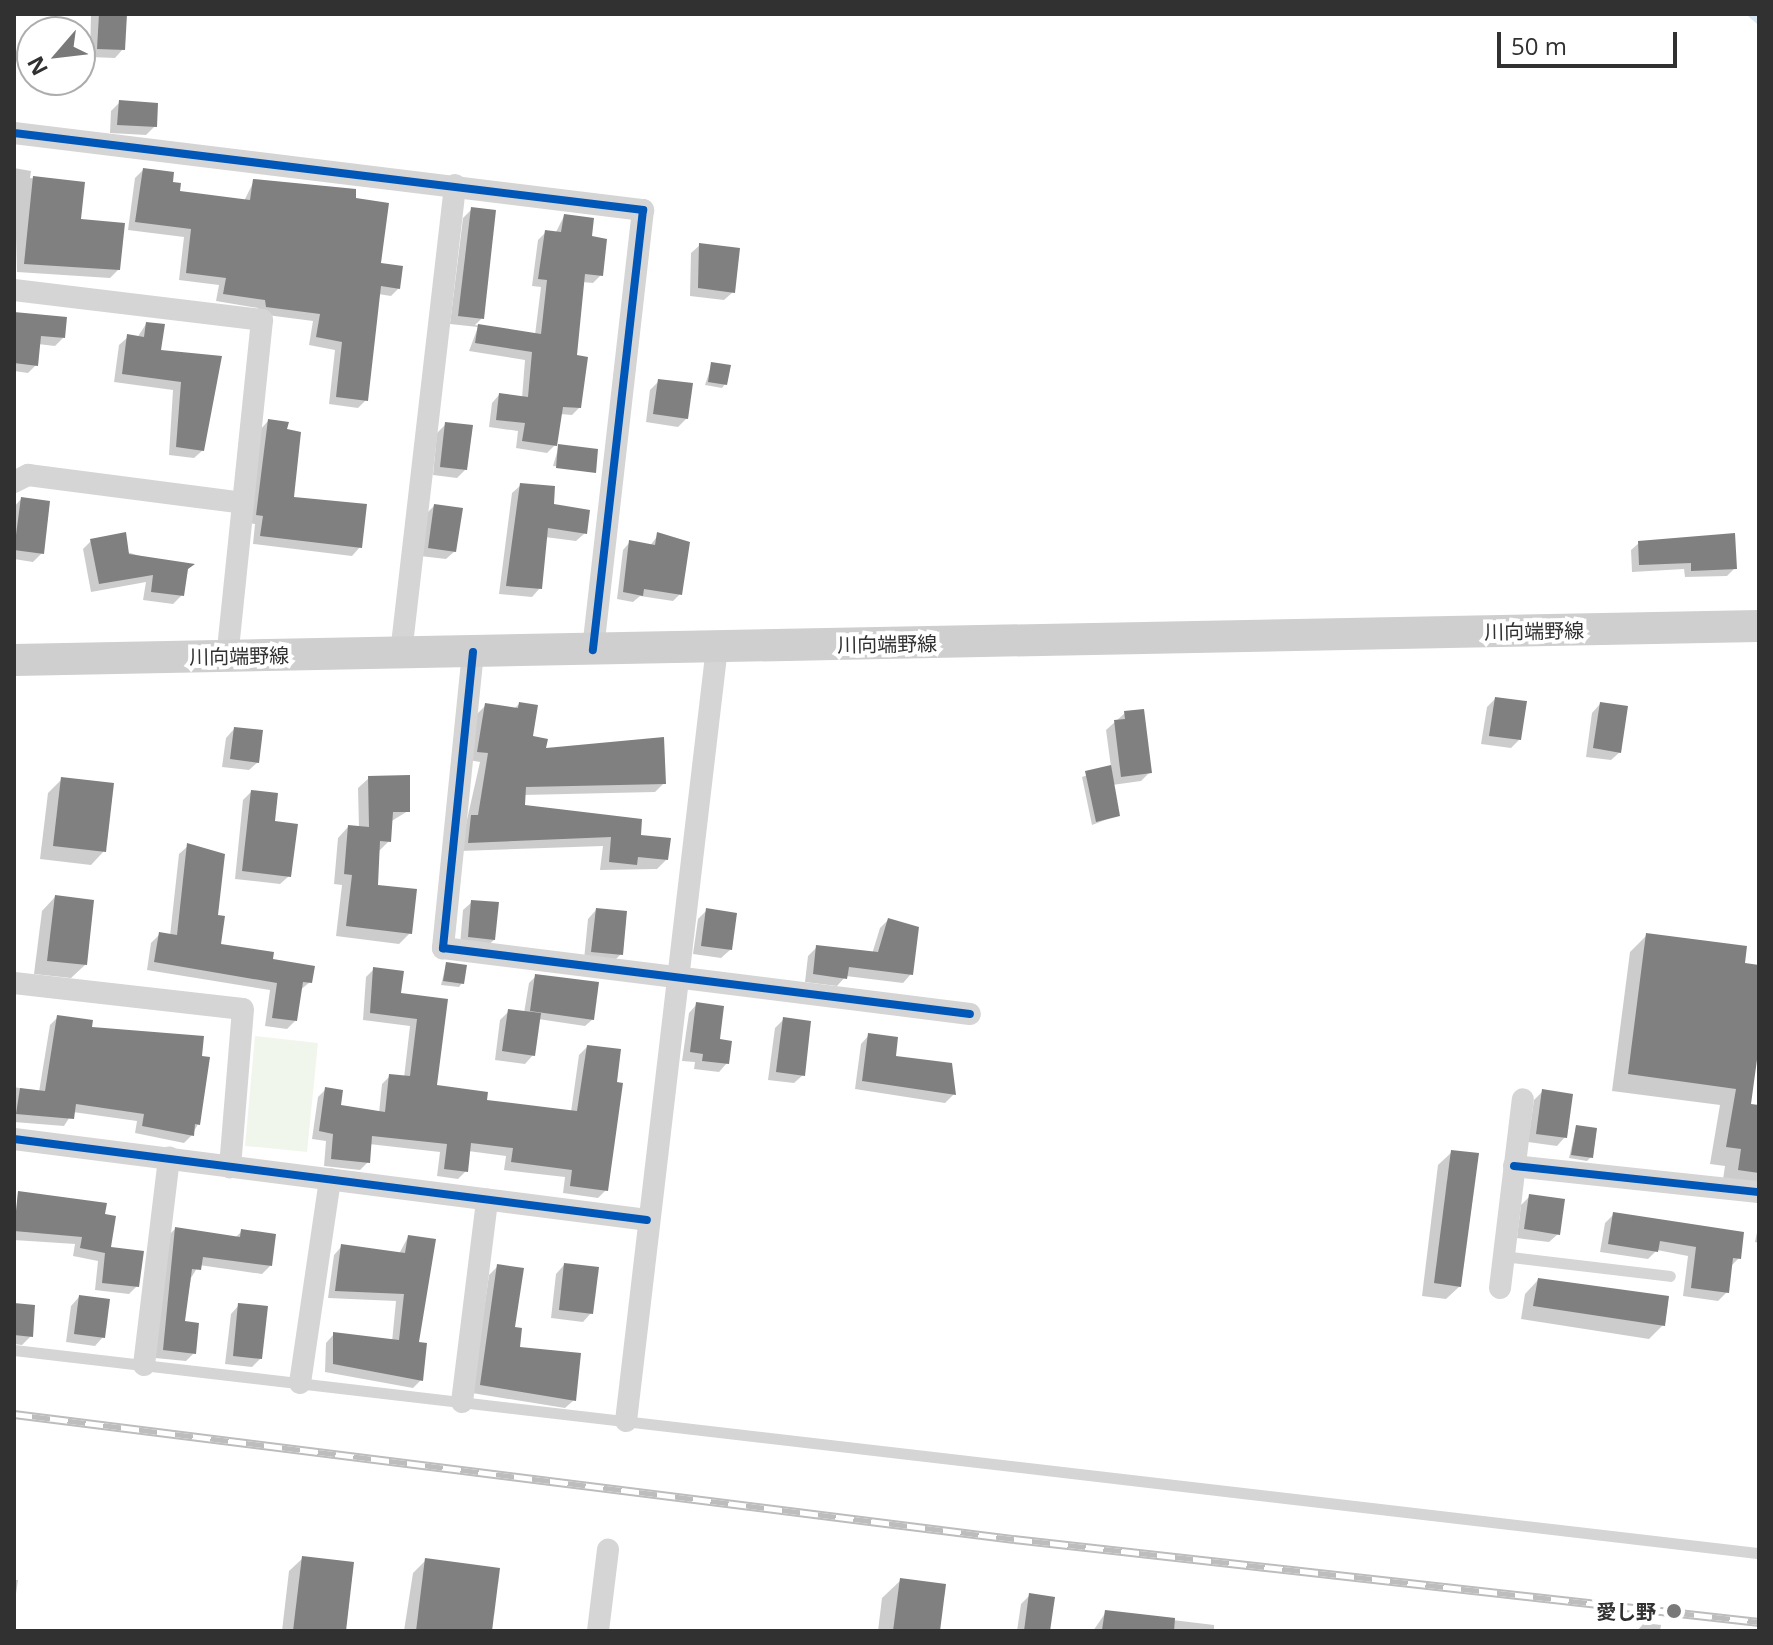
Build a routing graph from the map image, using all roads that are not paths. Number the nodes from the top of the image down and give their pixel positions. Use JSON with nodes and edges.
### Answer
{"nodes":[{"id":1,"x":14,"y":133,"type":"edge"},
{"id":2,"x":455,"y":185,"type":"junction"},
{"id":3,"x":14,"y":290,"type":"edge"},
{"id":4,"x":14,"y":482,"type":"edge"},
{"id":5,"x":243,"y":503,"type":"junction"},
{"id":6,"x":1759,"y":626,"type":"edge"},
{"id":7,"x":717,"y":647,"type":"junction"},
{"id":8,"x":593,"y":650,"type":"junction"},
{"id":9,"x":473,"y":652,"type":"junction"},
{"id":10,"x":401,"y":653,"type":"junction"},
{"id":11,"x":227,"y":657,"type":"junction"},
{"id":12,"x":14,"y":660,"type":"edge"},
{"id":13,"x":677,"y":974,"type":"junction"},
{"id":14,"x":14,"y":983,"type":"edge"},
{"id":15,"x":970,"y":1014,"type":"dead end"},
{"id":16,"x":1523,"y":1099,"type":"dead end"},
{"id":17,"x":14,"y":1139,"type":"edge"},
{"id":18,"x":169,"y":1158,"type":"junction"},
{"id":19,"x":1514,"y":1166,"type":"junction"},
{"id":20,"x":230,"y":1167,"type":"junction"},
{"id":21,"x":330,"y":1179,"type":"junction"},
{"id":22,"x":1759,"y":1192,"type":"edge"},
{"id":23,"x":487,"y":1200,"type":"junction"},
{"id":24,"x":647,"y":1220,"type":"junction"},
{"id":25,"x":1503,"y":1256,"type":"junction"},
{"id":26,"x":1670,"y":1276,"type":"dead end"},
{"id":27,"x":1500,"y":1288,"type":"dead end"},
{"id":28,"x":14,"y":1350,"type":"edge"},
{"id":29,"x":144,"y":1365,"type":"junction"},
{"id":30,"x":300,"y":1383,"type":"junction"},
{"id":31,"x":462,"y":1402,"type":"junction"},
{"id":32,"x":626,"y":1421,"type":"junction"},
{"id":33,"x":608,"y":1550,"type":"dead end"},
{"id":34,"x":1759,"y":1553,"type":"edge"},
{"id":35,"x":598,"y":1631,"type":"edge"}],
"edges":[{"from":1,"to":2,"type":"street"},
{"from":2,"to":8,"type":"street"},
{"from":2,"to":10,"type":"street"},
{"from":3,"to":5,"type":"street"},
{"from":4,"to":5,"type":"street"},
{"from":5,"to":11,"type":"street"},
{"from":6,"to":7,"type":"main road","name":"川向端野線"},
{"from":7,"to":8,"type":"main road","name":"川向端野線"},
{"from":7,"to":13,"type":"street"},
{"from":8,"to":9,"type":"main road","name":"川向端野線"},
{"from":9,"to":10,"type":"main road","name":"川向端野線"},
{"from":9,"to":13,"type":"street"},
{"from":10,"to":11,"type":"main road","name":"川向端野線"},
{"from":11,"to":12,"type":"main road","name":"川向端野線"},
{"from":13,"to":15,"type":"street"},
{"from":13,"to":24,"type":"street"},
{"from":14,"to":20,"type":"street"},
{"from":16,"to":19,"type":"street"},
{"from":17,"to":18,"type":"street"},
{"from":18,"to":20,"type":"street"},
{"from":18,"to":29,"type":"street"},
{"from":19,"to":22,"type":"street"},
{"from":19,"to":25,"type":"street"},
{"from":20,"to":21,"type":"street"},
{"from":21,"to":23,"type":"street"},
{"from":21,"to":30,"type":"street"},
{"from":23,"to":24,"type":"street"},
{"from":23,"to":31,"type":"street"},
{"from":24,"to":32,"type":"street"},
{"from":25,"to":26,"type":"lane"},
{"from":25,"to":27,"type":"street"},
{"from":28,"to":29,"type":"lane"},
{"from":29,"to":30,"type":"lane"},
{"from":30,"to":31,"type":"lane"},
{"from":31,"to":32,"type":"lane"},
{"from":32,"to":34,"type":"lane"},
{"from":33,"to":35,"type":"street"}]}
